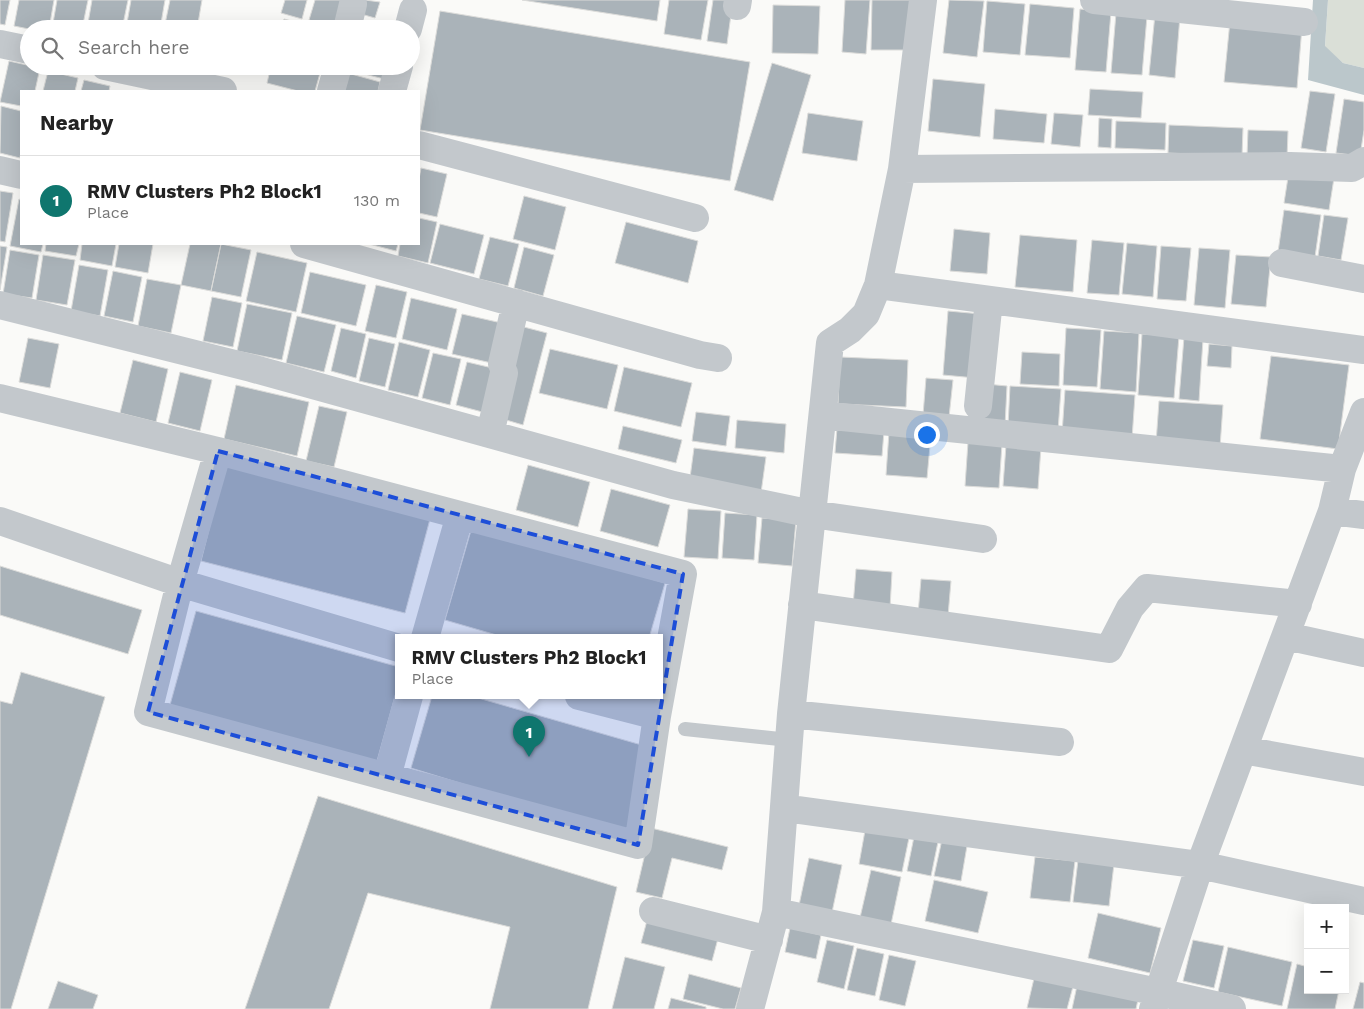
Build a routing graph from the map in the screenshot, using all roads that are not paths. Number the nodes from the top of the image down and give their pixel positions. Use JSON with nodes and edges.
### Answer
{"nodes":[{"id":1,"x":923,"y":0,"type":"edge"},
{"id":2,"x":1094,"y":0,"type":"edge"},
{"id":3,"x":1304,"y":22,"type":"dead end"},
{"id":4,"x":0,"y":44,"type":"edge"},
{"id":5,"x":20,"y":48,"type":"edge"},
{"id":6,"x":147,"y":75,"type":"edge"},
{"id":7,"x":335,"y":75,"type":"edge"},
{"id":8,"x":396,"y":75,"type":"edge"},
{"id":9,"x":218,"y":90,"type":"edge"},
{"id":10,"x":331,"y":90,"type":"edge"},
{"id":11,"x":392,"y":90,"type":"edge"},
{"id":12,"x":420,"y":144,"type":"edge"},
{"id":13,"x":1364,"y":161,"type":"edge"},
{"id":14,"x":902,"y":169,"type":"junction"},
{"id":15,"x":0,"y":170,"type":"edge"},
{"id":16,"x":20,"y":175,"type":"edge"},
{"id":17,"x":695,"y":218,"type":"dead end"},
{"id":18,"x":308,"y":245,"type":"edge"},
{"id":19,"x":1282,"y":263,"type":"dead end"},
{"id":20,"x":1364,"y":280,"type":"edge"},
{"id":21,"x":878,"y":285,"type":"junction"},
{"id":22,"x":989,"y":300,"type":"junction"},
{"id":23,"x":516,"y":303,"type":"junction"},
{"id":24,"x":0,"y":305,"type":"edge"},
{"id":25,"x":1364,"y":350,"type":"edge"},
{"id":26,"x":718,"y":358,"type":"dead end"},
{"id":27,"x":0,"y":398,"type":"edge"},
{"id":28,"x":978,"y":406,"type":"dead end"},
{"id":29,"x":1364,"y":412,"type":"edge"},
{"id":30,"x":823,"y":415,"type":"junction"},
{"id":31,"x":490,"y":434,"type":"junction"},
{"id":32,"x":218,"y":452,"type":"junction"},
{"id":33,"x":1342,"y":469,"type":"junction"},
{"id":34,"x":1332,"y":511,"type":"junction"},
{"id":35,"x":812,"y":514,"type":"junction"},
{"id":36,"x":460,"y":515,"type":"junction"},
{"id":37,"x":1364,"y":515,"type":"edge"},
{"id":38,"x":0,"y":521,"type":"edge"},
{"id":39,"x":983,"y":539,"type":"dead end"},
{"id":40,"x":180,"y":583,"type":"junction"},
{"id":41,"x":1298,"y":604,"type":"junction"},
{"id":42,"x":802,"y":605,"type":"junction"},
{"id":43,"x":426,"y":634,"type":"edge"},
{"id":44,"x":1286,"y":636,"type":"junction"},
{"id":45,"x":395,"y":647,"type":"edge"},
{"id":46,"x":1364,"y":653,"type":"edge"},
{"id":47,"x":663,"y":682,"type":"edge"},
{"id":48,"x":408,"y":699,"type":"edge"},
{"id":49,"x":591,"y":699,"type":"edge"},
{"id":50,"x":660,"y":699,"type":"edge"},
{"id":51,"x":657,"y":716,"type":"junction"},
{"id":52,"x":790,"y":727,"type":"junction"},
{"id":53,"x":686,"y":730,"type":"dead end"},
{"id":54,"x":1060,"y":742,"type":"dead end"},
{"id":55,"x":1243,"y":750,"type":"junction"},
{"id":56,"x":1364,"y":772,"type":"edge"},
{"id":57,"x":387,"y":777,"type":"junction"},
{"id":58,"x":784,"y":808,"type":"junction"},
{"id":59,"x":1200,"y":865,"type":"junction"},
{"id":60,"x":1364,"y":901,"type":"edge"},
{"id":61,"x":653,"y":911,"type":"dead end"},
{"id":62,"x":776,"y":912,"type":"junction"},
{"id":63,"x":769,"y":940,"type":"junction"},
{"id":64,"x":1155,"y":1000,"type":"edge"},
{"id":65,"x":750,"y":1009,"type":"edge"},
{"id":66,"x":1232,"y":1009,"type":"edge"}],
"edges":[{"from":1,"to":14,"type":"street"},
{"from":2,"to":3,"type":"street"},
{"from":4,"to":5,"type":"street"},
{"from":6,"to":9,"type":"street"},
{"from":7,"to":10,"type":"street"},
{"from":8,"to":11,"type":"street"},
{"from":12,"to":17,"type":"street"},
{"from":13,"to":14,"type":"street"},
{"from":14,"to":21,"type":"street"},
{"from":15,"to":16,"type":"street"},
{"from":18,"to":23,"type":"street"},
{"from":19,"to":20,"type":"street"},
{"from":21,"to":22,"type":"street"},
{"from":21,"to":30,"type":"street"},
{"from":22,"to":25,"type":"street"},
{"from":22,"to":28,"type":"street"},
{"from":23,"to":26,"type":"street"},
{"from":23,"to":31,"type":"street"},
{"from":24,"to":31,"type":"street"},
{"from":27,"to":32,"type":"street"},
{"from":29,"to":33,"type":"street"},
{"from":30,"to":33,"type":"street"},
{"from":30,"to":35,"type":"street"},
{"from":31,"to":35,"type":"street"},
{"from":32,"to":36,"type":"street"},
{"from":32,"to":40,"type":"street"},
{"from":33,"to":34,"type":"street"},
{"from":34,"to":37,"type":"street"},
{"from":34,"to":41,"type":"street"},
{"from":35,"to":39,"type":"street"},
{"from":35,"to":42,"type":"street"},
{"from":36,"to":43,"type":"street"},
{"from":36,"to":47,"type":"street"},
{"from":38,"to":40,"type":"street"},
{"from":40,"to":45,"type":"street"},
{"from":40,"to":57,"type":"street"},
{"from":41,"to":42,"type":"street"},
{"from":41,"to":44,"type":"street"},
{"from":42,"to":52,"type":"street"},
{"from":44,"to":46,"type":"street"},
{"from":44,"to":55,"type":"street"},
{"from":48,"to":57,"type":"street"},
{"from":49,"to":51,"type":"street"},
{"from":50,"to":51,"type":"street"},
{"from":51,"to":57,"type":"street"},
{"from":52,"to":53,"type":"lane"},
{"from":52,"to":54,"type":"street"},
{"from":52,"to":58,"type":"street"},
{"from":55,"to":56,"type":"street"},
{"from":55,"to":59,"type":"street"},
{"from":58,"to":59,"type":"street"},
{"from":58,"to":62,"type":"street"},
{"from":59,"to":60,"type":"street"},
{"from":59,"to":64,"type":"street"},
{"from":61,"to":63,"type":"street"},
{"from":62,"to":63,"type":"street"},
{"from":62,"to":64,"type":"street"},
{"from":63,"to":65,"type":"street"},
{"from":64,"to":66,"type":"street"}]}
